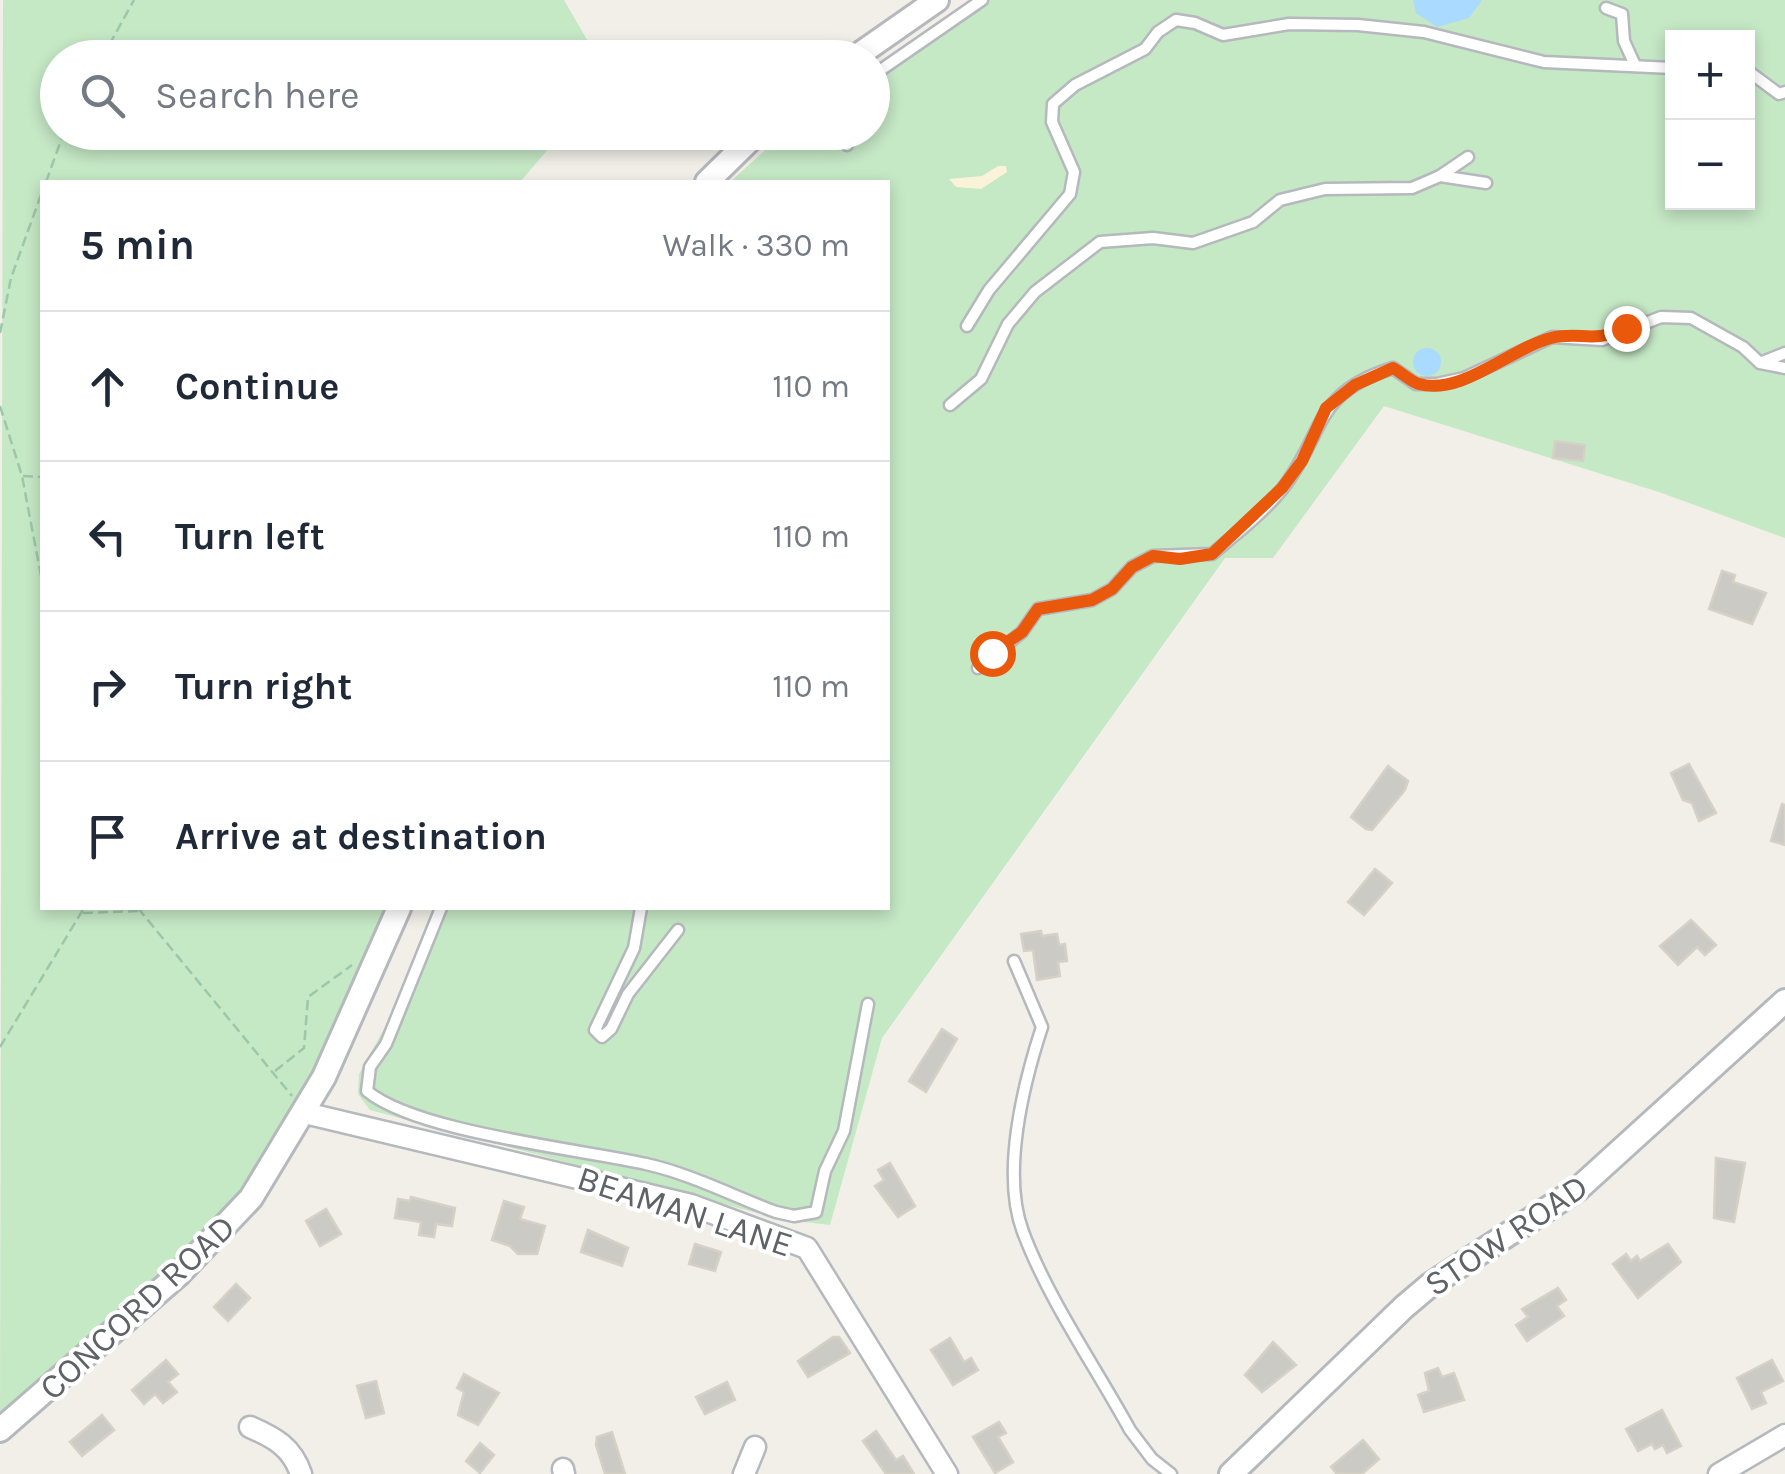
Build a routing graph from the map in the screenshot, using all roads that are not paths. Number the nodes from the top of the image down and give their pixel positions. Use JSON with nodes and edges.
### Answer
{"nodes":[{"id":1,"x":937,"y":0,"type":"edge"},
{"id":2,"x":982,"y":0,"type":"edge"},
{"id":3,"x":1606,"y":8,"type":"dead end"},
{"id":4,"x":880,"y":40,"type":"edge"},
{"id":5,"x":1634,"y":63,"type":"junction"},
{"id":6,"x":890,"y":64,"type":"edge"},
{"id":7,"x":1665,"y":67,"type":"edge"},
{"id":8,"x":1755,"y":78,"type":"edge"},
{"id":9,"x":1785,"y":92,"type":"edge"},
{"id":10,"x":739,"y":150,"type":"edge"},
{"id":11,"x":1468,"y":157,"type":"dead end"},
{"id":12,"x":1440,"y":176,"type":"junction"},
{"id":13,"x":708,"y":180,"type":"edge"},
{"id":14,"x":1486,"y":183,"type":"dead end"},
{"id":15,"x":966,"y":326,"type":"dead end"},
{"id":16,"x":1785,"y":353,"type":"edge"},
{"id":17,"x":1760,"y":363,"type":"junction"},
{"id":18,"x":1785,"y":368,"type":"edge"},
{"id":19,"x":950,"y":405,"type":"dead end"},
{"id":20,"x":978,"y":668,"type":"dead end"},
{"id":21,"x":397,"y":910,"type":"edge"},
{"id":22,"x":440,"y":910,"type":"edge"},
{"id":23,"x":641,"y":910,"type":"edge"},
{"id":24,"x":678,"y":930,"type":"dead end"},
{"id":25,"x":1014,"y":961,"type":"dead end"},
{"id":26,"x":1785,"y":1001,"type":"edge"},
{"id":27,"x":868,"y":1004,"type":"dead end"},
{"id":28,"x":305,"y":1112,"type":"junction"},
{"id":29,"x":250,"y":1427,"type":"dead end"},
{"id":30,"x":0,"y":1430,"type":"edge"},
{"id":31,"x":1785,"y":1434,"type":"edge"},
{"id":32,"x":755,"y":1447,"type":"dead end"},
{"id":33,"x":301,"y":1474,"type":"edge"},
{"id":34,"x":744,"y":1474,"type":"edge"},
{"id":35,"x":947,"y":1474,"type":"edge"},
{"id":36,"x":1170,"y":1474,"type":"edge"},
{"id":37,"x":1232,"y":1474,"type":"edge"},
{"id":38,"x":1719,"y":1474,"type":"edge"}],
"edges":[{"from":1,"to":4,"type":"street"},
{"from":2,"to":6,"type":"lane"},
{"from":3,"to":5,"type":"lane"},
{"from":5,"to":7,"type":"lane"},
{"from":5,"to":15,"type":"lane"},
{"from":8,"to":9,"type":"lane"},
{"from":10,"to":13,"type":"street"},
{"from":11,"to":12,"type":"lane"},
{"from":12,"to":14,"type":"lane"},
{"from":12,"to":19,"type":"lane"},
{"from":16,"to":17,"type":"lane"},
{"from":17,"to":18,"type":"lane"},
{"from":17,"to":20,"type":"lane"},
{"from":21,"to":28,"type":"street","name":"CONCORD ROAD"},
{"from":22,"to":27,"type":"lane"},
{"from":23,"to":24,"type":"lane"},
{"from":25,"to":36,"type":"lane"},
{"from":26,"to":37,"type":"street","name":"STOW ROAD"},
{"from":28,"to":30,"type":"street","name":"CONCORD ROAD"},
{"from":28,"to":35,"type":"street","name":"BEAMAN LANE"},
{"from":29,"to":33,"type":"street"},
{"from":31,"to":38,"type":"street"},
{"from":32,"to":34,"type":"street"}]}
